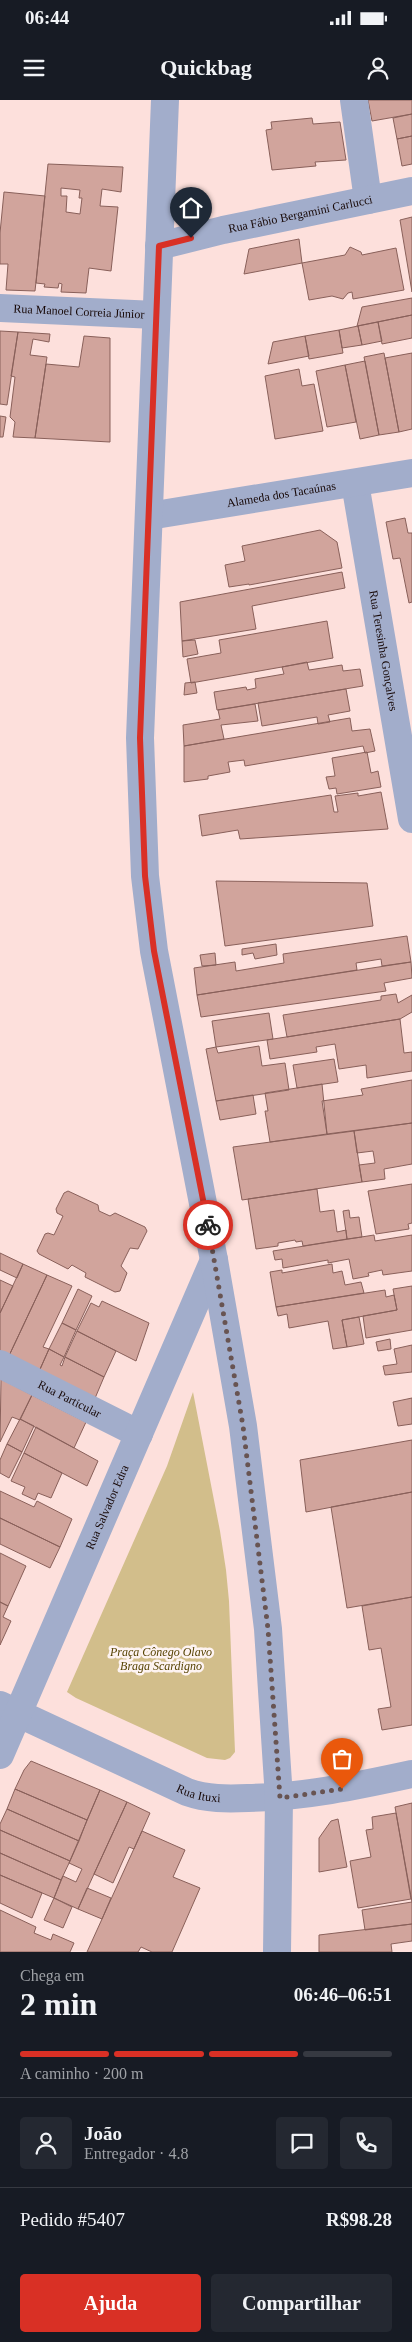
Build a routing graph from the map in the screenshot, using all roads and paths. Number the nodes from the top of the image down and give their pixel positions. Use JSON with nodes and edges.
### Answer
{"nodes":[{"id":1,"x":165,"y":100,"type":"edge"},
{"id":2,"x":354,"y":100,"type":"edge"},
{"id":3,"x":412,"y":191,"type":"edge"},
{"id":4,"x":368,"y":200,"type":"junction"},
{"id":5,"x":159,"y":246,"type":"junction"},
{"id":6,"x":0,"y":308,"type":"edge"},
{"id":7,"x":156,"y":315,"type":"junction"},
{"id":8,"x":412,"y":473,"type":"edge"},
{"id":9,"x":355,"y":483,"type":"junction"},
{"id":10,"x":149,"y":516,"type":"junction"},
{"id":11,"x":412,"y":819,"type":"edge"},
{"id":12,"x":214,"y":1260,"type":"junction"},
{"id":13,"x":0,"y":1364,"type":"edge"},
{"id":14,"x":139,"y":1434,"type":"junction"},
{"id":15,"x":9,"y":1709,"type":"edge"},
{"id":16,"x":0,"y":1755,"type":"edge"},
{"id":17,"x":412,"y":1774,"type":"edge"},
{"id":18,"x":280,"y":1798,"type":"junction"},
{"id":19,"x":277,"y":1952,"type":"edge"}],
"edges":[{"from":1,"to":5,"type":"street"},
{"from":2,"to":4,"type":"street"},
{"from":3,"to":4,"type":"street","name":"Rua Fábio Bergamini Carlucci"},
{"from":4,"to":5,"type":"street","name":"Rua Fábio Bergamini Carlucci"},
{"from":5,"to":7,"type":"street"},
{"from":6,"to":7,"type":"street","name":"Rua Manoel Correia Júnior"},
{"from":7,"to":10,"type":"street"},
{"from":8,"to":9,"type":"street","name":"Alameda dos Tacaúnas"},
{"from":9,"to":10,"type":"street","name":"Alameda dos Tacaúnas"},
{"from":9,"to":11,"type":"street","name":"Rua Teresinha Gonçalves"},
{"from":10,"to":12,"type":"street"},
{"from":12,"to":14,"type":"street","name":"Rua Salvador Edra"},
{"from":12,"to":18,"type":"street"},
{"from":13,"to":14,"type":"street","name":"Rua Particular"},
{"from":14,"to":15,"type":"street","name":"Rua Salvador Edra"},
{"from":15,"to":16,"type":"street","name":"Rua Salvador Edra"},
{"from":15,"to":18,"type":"street","name":"Rua Ituxi"},
{"from":17,"to":18,"type":"street","name":"Rua Ituxi"},
{"from":18,"to":19,"type":"street"}]}
